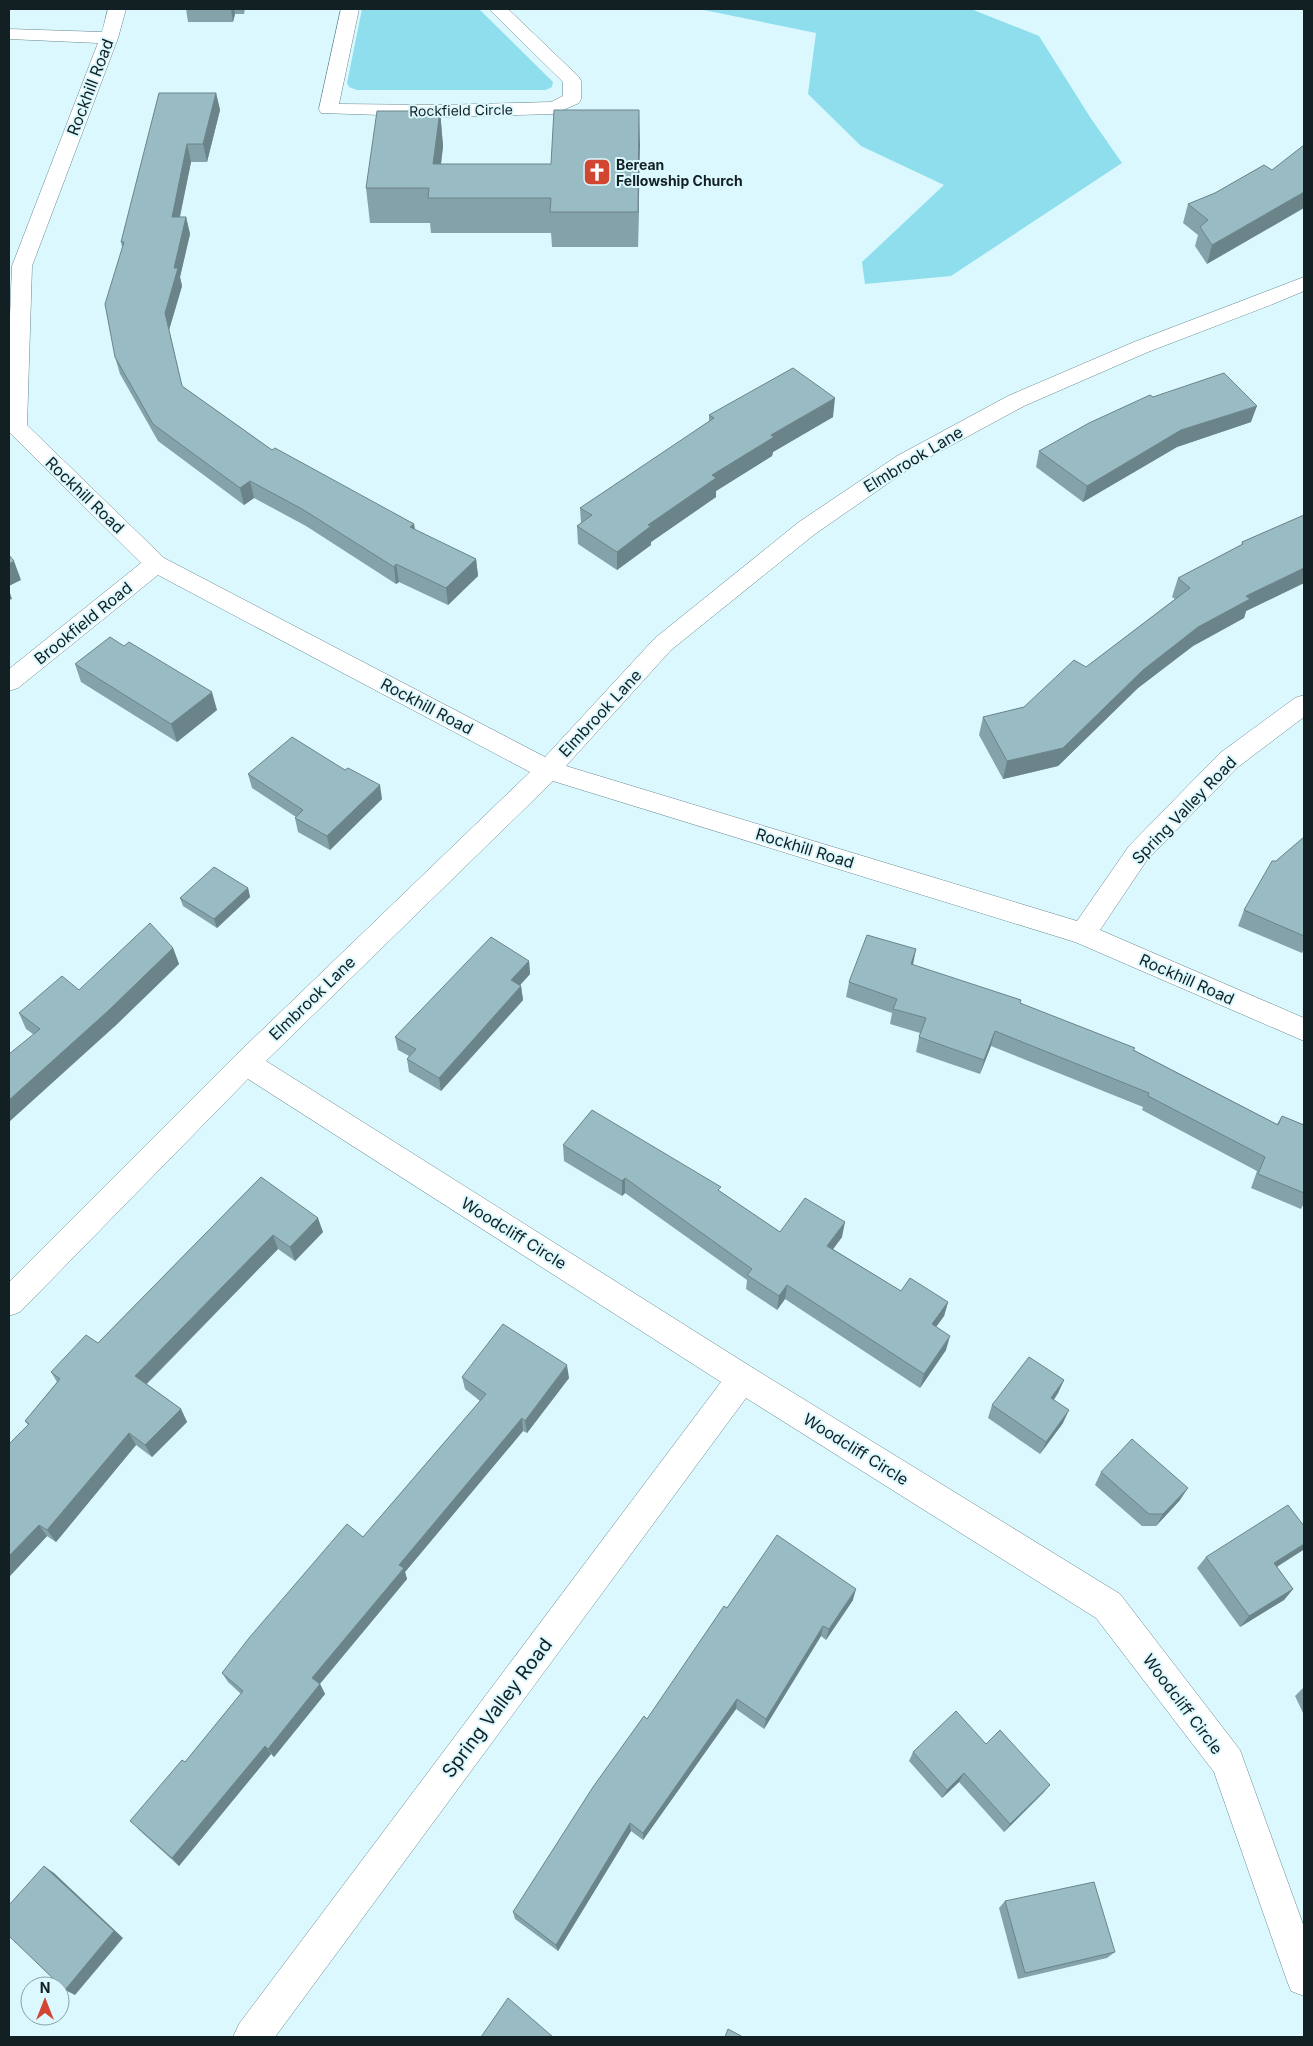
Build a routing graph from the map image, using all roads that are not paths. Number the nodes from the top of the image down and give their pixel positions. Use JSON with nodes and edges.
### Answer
{"nodes":[{"id":1,"x":117,"y":9,"type":"edge"},
{"id":2,"x":350,"y":9,"type":"edge"},
{"id":3,"x":498,"y":9,"type":"edge"},
{"id":4,"x":9,"y":34,"type":"edge"},
{"id":5,"x":108,"y":38,"type":"junction"},
{"id":6,"x":15,"y":265,"type":"edge"},
{"id":7,"x":1304,"y":283,"type":"edge"},
{"id":8,"x":12,"y":428,"type":"edge"},
{"id":9,"x":156,"y":564,"type":"junction"},
{"id":10,"x":9,"y":682,"type":"edge"},
{"id":11,"x":1304,"y":704,"type":"edge"},
{"id":12,"x":548,"y":770,"type":"junction"},
{"id":13,"x":1083,"y":934,"type":"junction"},
{"id":14,"x":1304,"y":1030,"type":"edge"},
{"id":15,"x":246,"y":1062,"type":"junction"},
{"id":16,"x":9,"y":1302,"type":"edge"},
{"id":17,"x":742,"y":1378,"type":"junction"},
{"id":18,"x":1304,"y":1978,"type":"edge"},
{"id":19,"x":252,"y":2037,"type":"edge"}],
"edges":[{"from":1,"to":5,"type":"street","name":"Rockhill Road"},
{"from":2,"to":3,"type":"street","name":"Rockfield Circle"},
{"from":4,"to":5,"type":"street"},
{"from":5,"to":6,"type":"street","name":"Rockhill Road"},
{"from":6,"to":8,"type":"street","name":"Rockhill Road"},
{"from":7,"to":12,"type":"street","name":"Elmbrook Lane"},
{"from":8,"to":9,"type":"street","name":"Rockhill Road"},
{"from":9,"to":10,"type":"street","name":"Brookfield Road"},
{"from":9,"to":12,"type":"street","name":"Rockhill Road"},
{"from":11,"to":13,"type":"street","name":"Spring Valley Road"},
{"from":12,"to":13,"type":"street","name":"Rockhill Road"},
{"from":12,"to":15,"type":"street","name":"Elmbrook Lane"},
{"from":13,"to":14,"type":"street","name":"Rockhill Road"},
{"from":15,"to":16,"type":"street","name":"Elmbrook Lane"},
{"from":15,"to":17,"type":"street","name":"Woodcliff Circle"},
{"from":17,"to":18,"type":"street","name":"Woodcliff Circle"},
{"from":17,"to":19,"type":"street","name":"Spring Valley Road"}]}
